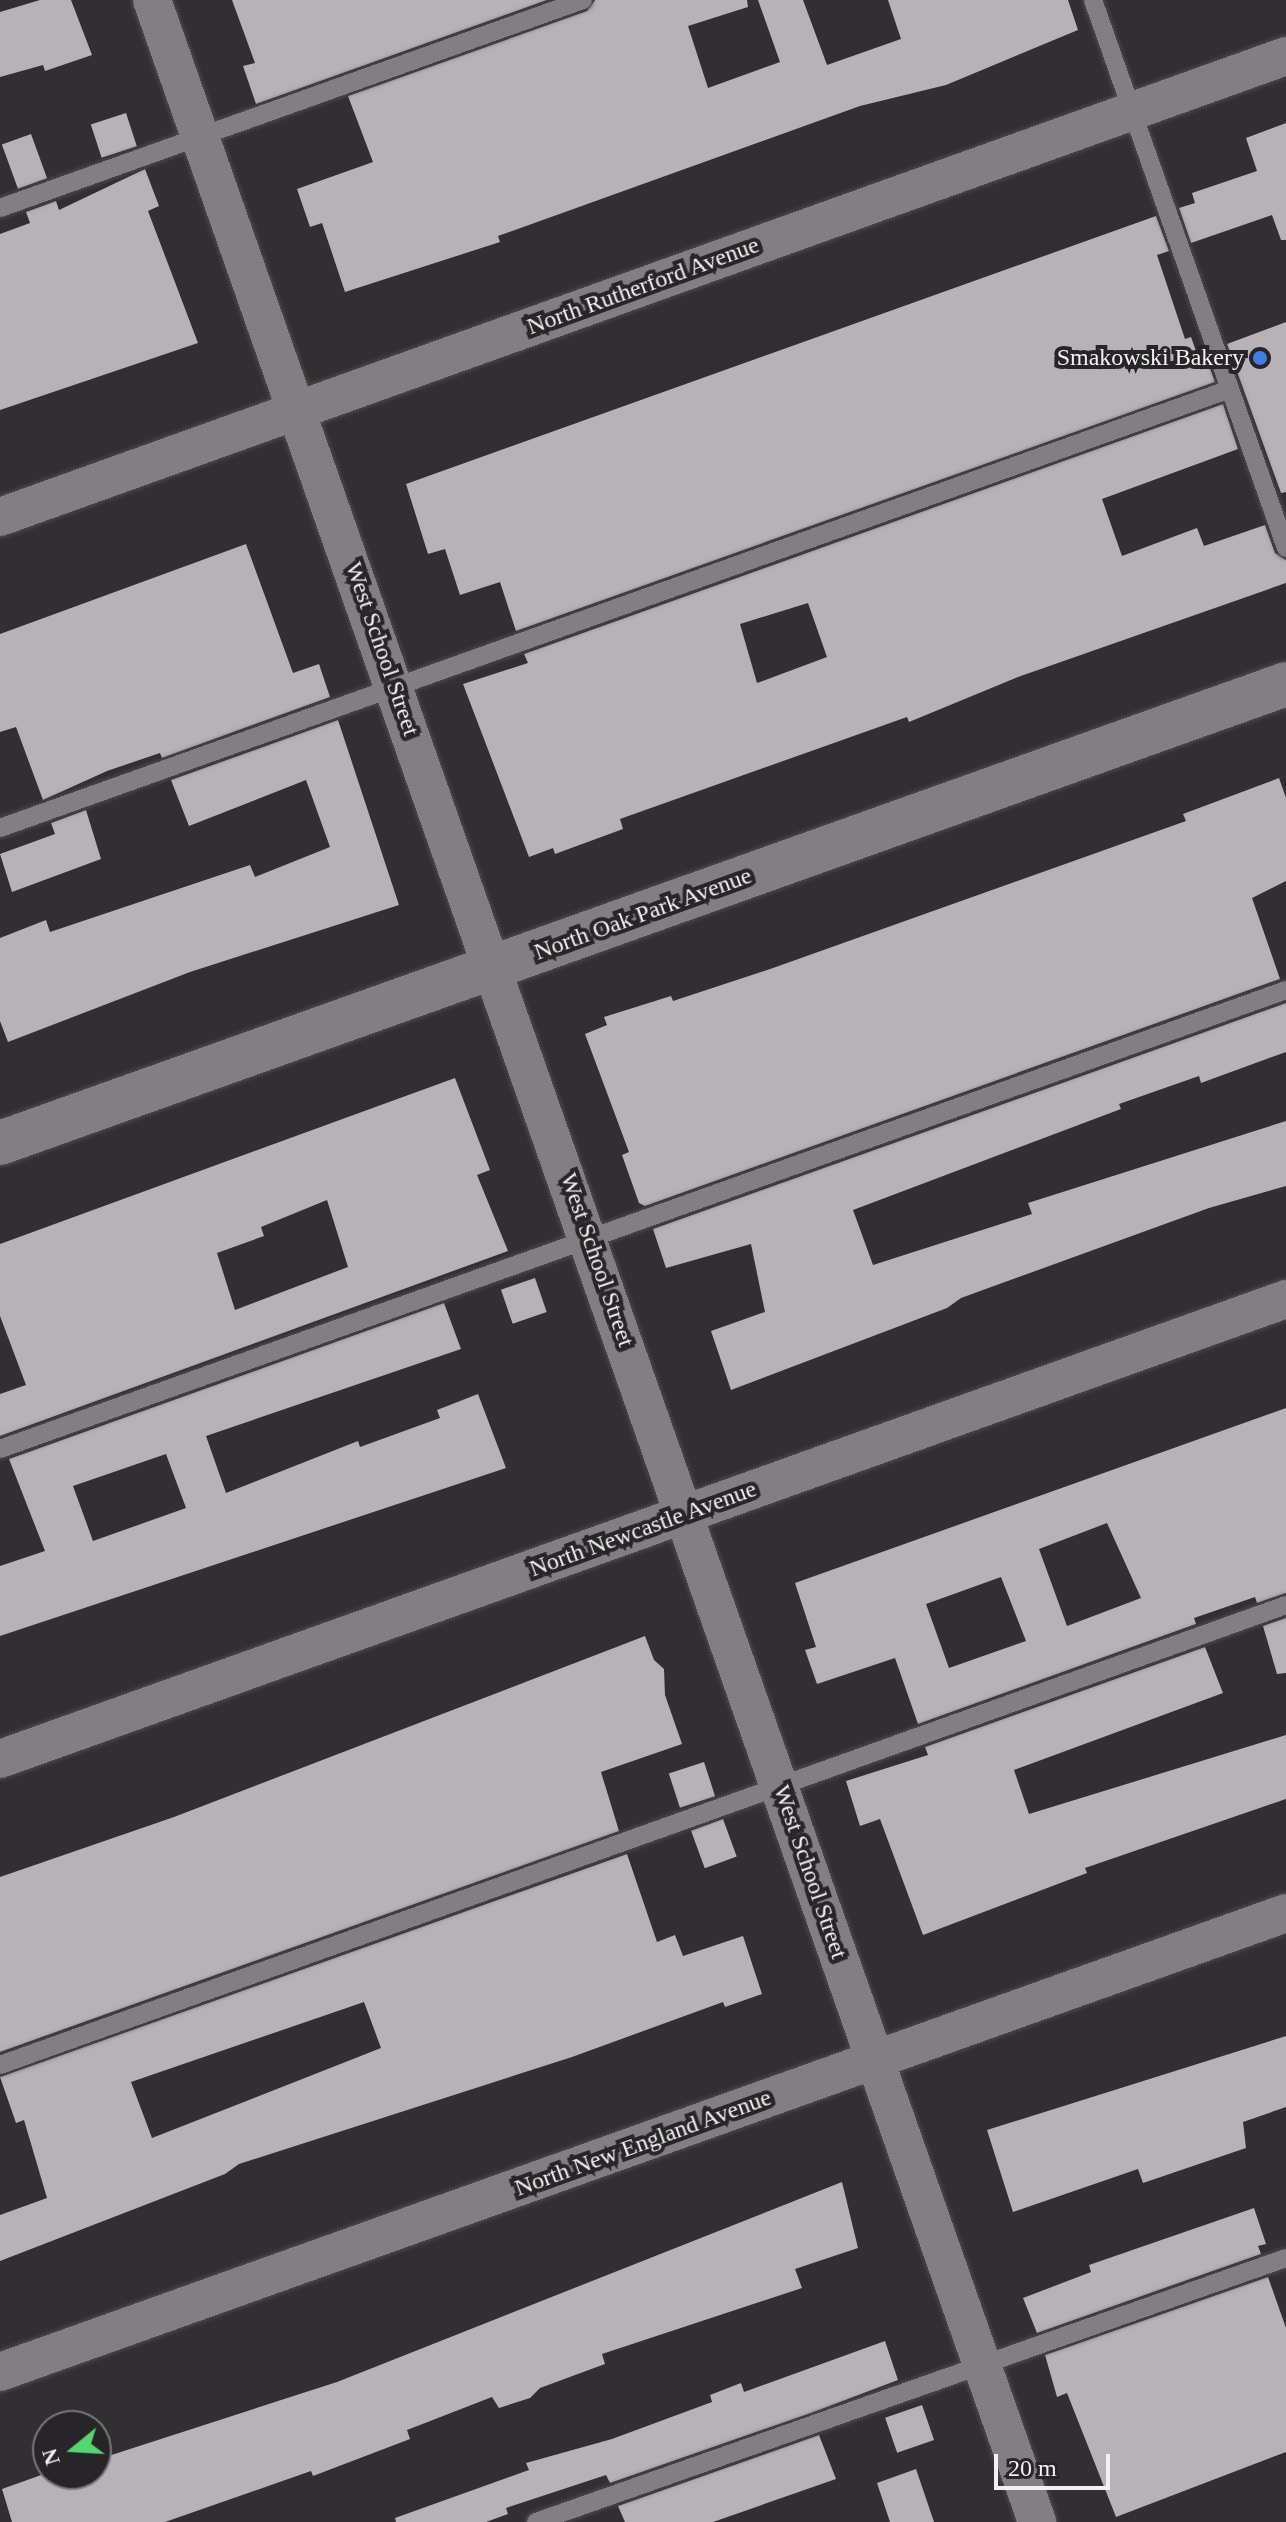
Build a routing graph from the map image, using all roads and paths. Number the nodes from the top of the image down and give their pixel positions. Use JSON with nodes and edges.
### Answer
{"nodes":[{"id":1,"x":152,"y":0,"type":"edge"},
{"id":2,"x":583,"y":0,"type":"edge"},
{"id":3,"x":1093,"y":0,"type":"edge"},
{"id":4,"x":1286,"y":56,"type":"edge"},
{"id":5,"x":1132,"y":111,"type":"junction"},
{"id":6,"x":201,"y":136,"type":"junction"},
{"id":7,"x":0,"y":208,"type":"edge"},
{"id":8,"x":1230,"y":389,"type":"junction"},
{"id":9,"x":298,"y":410,"type":"junction"},
{"id":10,"x":0,"y":517,"type":"edge"},
{"id":11,"x":1286,"y":548,"type":"edge"},
{"id":12,"x":1286,"y":684,"type":"edge"},
{"id":13,"x":395,"y":687,"type":"junction"},
{"id":14,"x":0,"y":828,"type":"edge"},
{"id":15,"x":494,"y":967,"type":"junction"},
{"id":16,"x":1286,"y":990,"type":"edge"},
{"id":17,"x":0,"y":1143,"type":"edge"},
{"id":18,"x":589,"y":1239,"type":"junction"},
{"id":19,"x":1286,"y":1299,"type":"edge"},
{"id":20,"x":0,"y":1449,"type":"edge"},
{"id":21,"x":685,"y":1514,"type":"junction"},
{"id":22,"x":1286,"y":1605,"type":"edge"},
{"id":23,"x":0,"y":1759,"type":"edge"},
{"id":24,"x":780,"y":1786,"type":"junction"},
{"id":25,"x":1286,"y":1913,"type":"edge"},
{"id":26,"x":875,"y":2060,"type":"junction"},
{"id":27,"x":0,"y":2065,"type":"edge"},
{"id":28,"x":1286,"y":2258,"type":"edge"},
{"id":29,"x":982,"y":2365,"type":"junction"},
{"id":30,"x":0,"y":2372,"type":"edge"},
{"id":31,"x":536,"y":2522,"type":"edge"},
{"id":32,"x":1037,"y":2522,"type":"edge"}],
"edges":[{"from":1,"to":6,"type":"street","name":"West School Street"},
{"from":2,"to":6,"type":"lane"},
{"from":3,"to":5,"type":"lane"},
{"from":4,"to":5,"type":"street","name":"North Rutherford Avenue"},
{"from":5,"to":8,"type":"lane"},
{"from":5,"to":9,"type":"street","name":"North Rutherford Avenue"},
{"from":6,"to":7,"type":"lane"},
{"from":6,"to":9,"type":"street","name":"West School Street"},
{"from":8,"to":11,"type":"lane"},
{"from":8,"to":13,"type":"lane"},
{"from":9,"to":10,"type":"street","name":"North Rutherford Avenue"},
{"from":9,"to":13,"type":"street","name":"West School Street"},
{"from":12,"to":15,"type":"street","name":"North Oak Park Avenue"},
{"from":13,"to":14,"type":"lane"},
{"from":13,"to":15,"type":"street","name":"West School Street"},
{"from":15,"to":17,"type":"street","name":"North Oak Park Avenue"},
{"from":15,"to":18,"type":"street","name":"West School Street"},
{"from":16,"to":18,"type":"lane"},
{"from":18,"to":20,"type":"lane"},
{"from":18,"to":21,"type":"street","name":"West School Street"},
{"from":19,"to":21,"type":"street","name":"North Newcastle Avenue"},
{"from":21,"to":23,"type":"street","name":"North Newcastle Avenue"},
{"from":21,"to":24,"type":"street","name":"West School Street"},
{"from":22,"to":24,"type":"lane"},
{"from":24,"to":26,"type":"street","name":"West School Street"},
{"from":24,"to":27,"type":"lane"},
{"from":25,"to":26,"type":"street","name":"North New England Avenue"},
{"from":26,"to":29,"type":"street","name":"West School Street"},
{"from":26,"to":30,"type":"street","name":"North New England Avenue"},
{"from":28,"to":29,"type":"lane"},
{"from":29,"to":31,"type":"lane"},
{"from":29,"to":32,"type":"street","name":"West School Street"}]}
